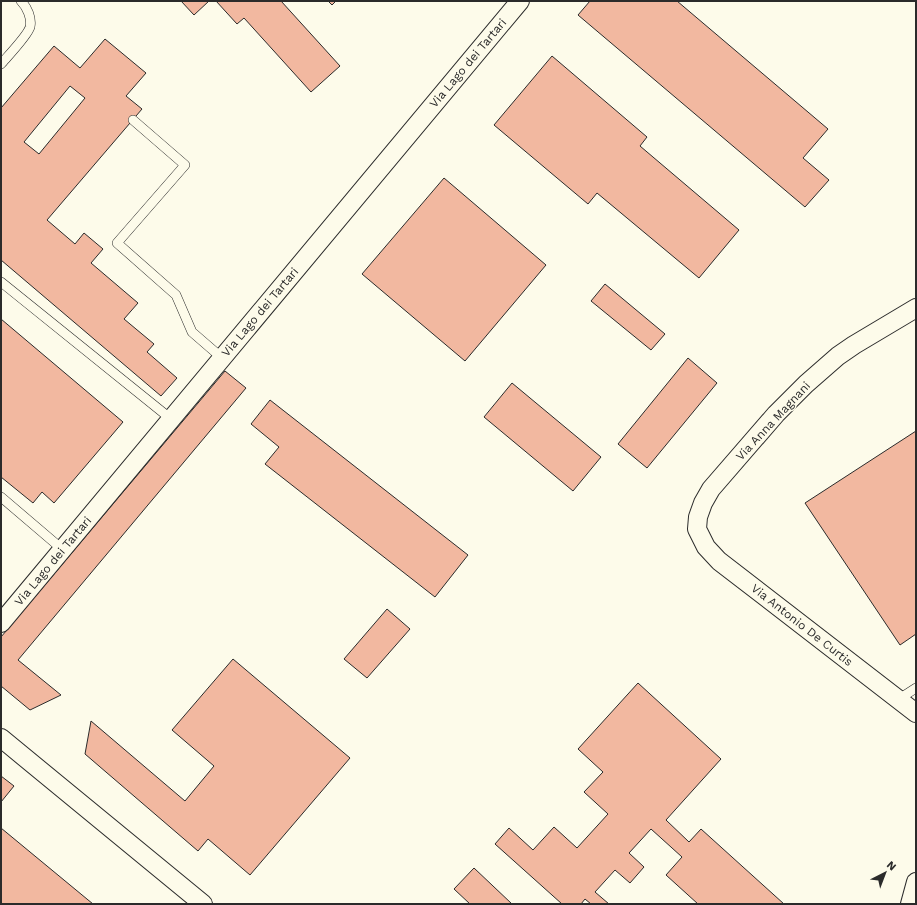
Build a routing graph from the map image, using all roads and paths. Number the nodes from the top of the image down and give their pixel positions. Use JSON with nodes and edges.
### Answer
{"nodes":[{"id":1,"x":21,"y":1,"type":"edge"},
{"id":2,"x":520,"y":1,"type":"edge"},
{"id":3,"x":1,"y":64,"type":"edge"},
{"id":4,"x":133,"y":120,"type":"dead end"},
{"id":5,"x":1,"y":282,"type":"edge"},
{"id":6,"x":916,"y":308,"type":"edge"},
{"id":7,"x":222,"y":358,"type":"junction"},
{"id":8,"x":171,"y":419,"type":"junction"},
{"id":9,"x":1,"y":496,"type":"edge"},
{"id":10,"x":697,"y":529,"type":"joint"},
{"id":11,"x":62,"y":549,"type":"junction"},
{"id":12,"x":1,"y":623,"type":"edge"},
{"id":13,"x":916,"y":688,"type":"edge"},
{"id":14,"x":898,"y":699,"type":"junction"},
{"id":15,"x":916,"y":713,"type":"edge"},
{"id":16,"x":1,"y":738,"type":"edge"},
{"id":17,"x":203,"y":904,"type":"edge"}],
"edges":[{"from":1,"to":3,"type":"lane"},
{"from":2,"to":7,"type":"street","name":"Via Lago dei Tartari"},
{"from":4,"to":7,"type":"lane"},
{"from":5,"to":8,"type":"lane"},
{"from":6,"to":10,"type":"street","name":"Via Anna Magnani"},
{"from":7,"to":8,"type":"street","name":"Via Lago dei Tartari"},
{"from":8,"to":11,"type":"street","name":"Via Lago dei Tartari"},
{"from":9,"to":11,"type":"lane"},
{"from":10,"to":14,"type":"street","name":"Via Antonio De Curtis"},
{"from":11,"to":12,"type":"street","name":"Via Lago dei Tartari"},
{"from":13,"to":14,"type":"lane"},
{"from":14,"to":15,"type":"street","name":"Via Antonio De Curtis"},
{"from":16,"to":17,"type":"street"}]}
